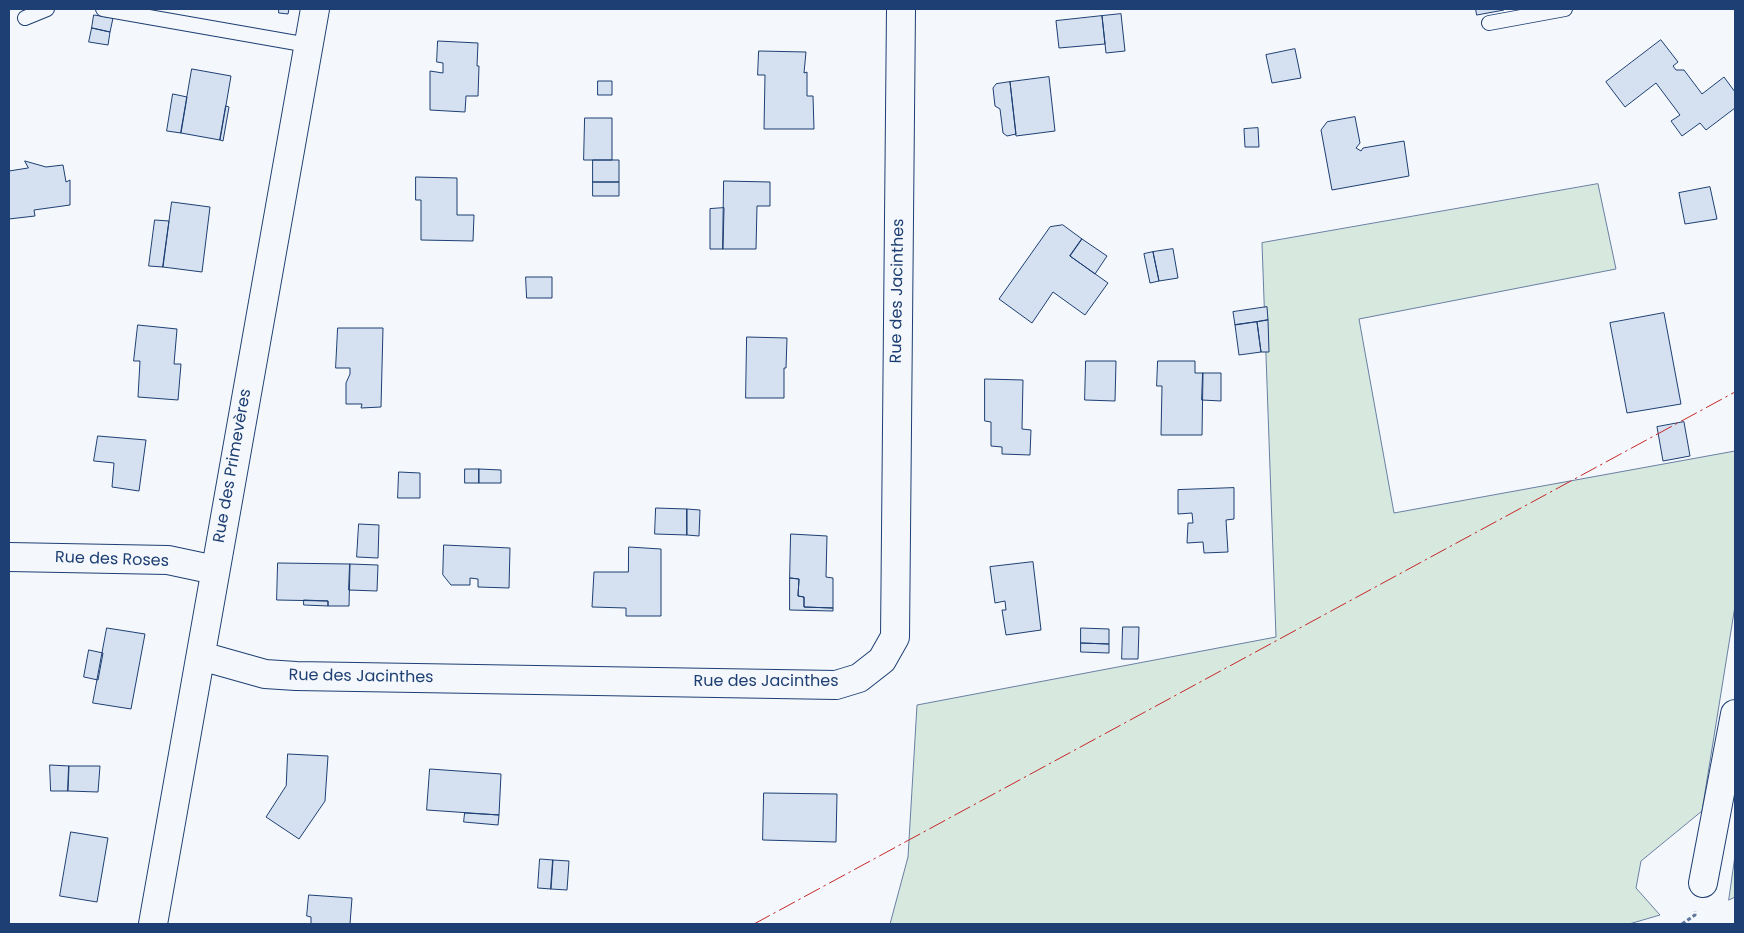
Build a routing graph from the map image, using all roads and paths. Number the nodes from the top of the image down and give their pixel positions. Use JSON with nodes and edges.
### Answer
{"nodes":[{"id":1,"x":47,"y":9,"type":"edge"},
{"id":2,"x":103,"y":9,"type":"edge"},
{"id":3,"x":315,"y":9,"type":"edge"},
{"id":4,"x":902,"y":9,"type":"edge"},
{"id":5,"x":1565,"y":9,"type":"edge"},
{"id":6,"x":25,"y":18,"type":"dead end"},
{"id":7,"x":1489,"y":23,"type":"dead end"},
{"id":8,"x":308,"y":45,"type":"junction"},
{"id":9,"x":9,"y":557,"type":"edge"},
{"id":10,"x":214,"y":570,"type":"junction"},
{"id":11,"x":201,"y":656,"type":"junction"},
{"id":12,"x":1735,"y":714,"type":"edge"},
{"id":13,"x":1703,"y":883,"type":"dead end"},
{"id":14,"x":153,"y":924,"type":"edge"}],
"edges":[{"from":1,"to":6,"type":"lane"},
{"from":2,"to":8,"type":"lane"},
{"from":3,"to":8,"type":"street","name":"Rue des Primevères"},
{"from":4,"to":11,"type":"street","name":"Rue des Jacinthes"},
{"from":5,"to":7,"type":"lane"},
{"from":8,"to":10,"type":"street","name":"Rue des Primevères"},
{"from":9,"to":10,"type":"street","name":"Rue des Roses"},
{"from":10,"to":11,"type":"street","name":"Rue des Primevères"},
{"from":11,"to":14,"type":"street","name":"Rue des Primevères"},
{"from":12,"to":13,"type":"street"}]}
